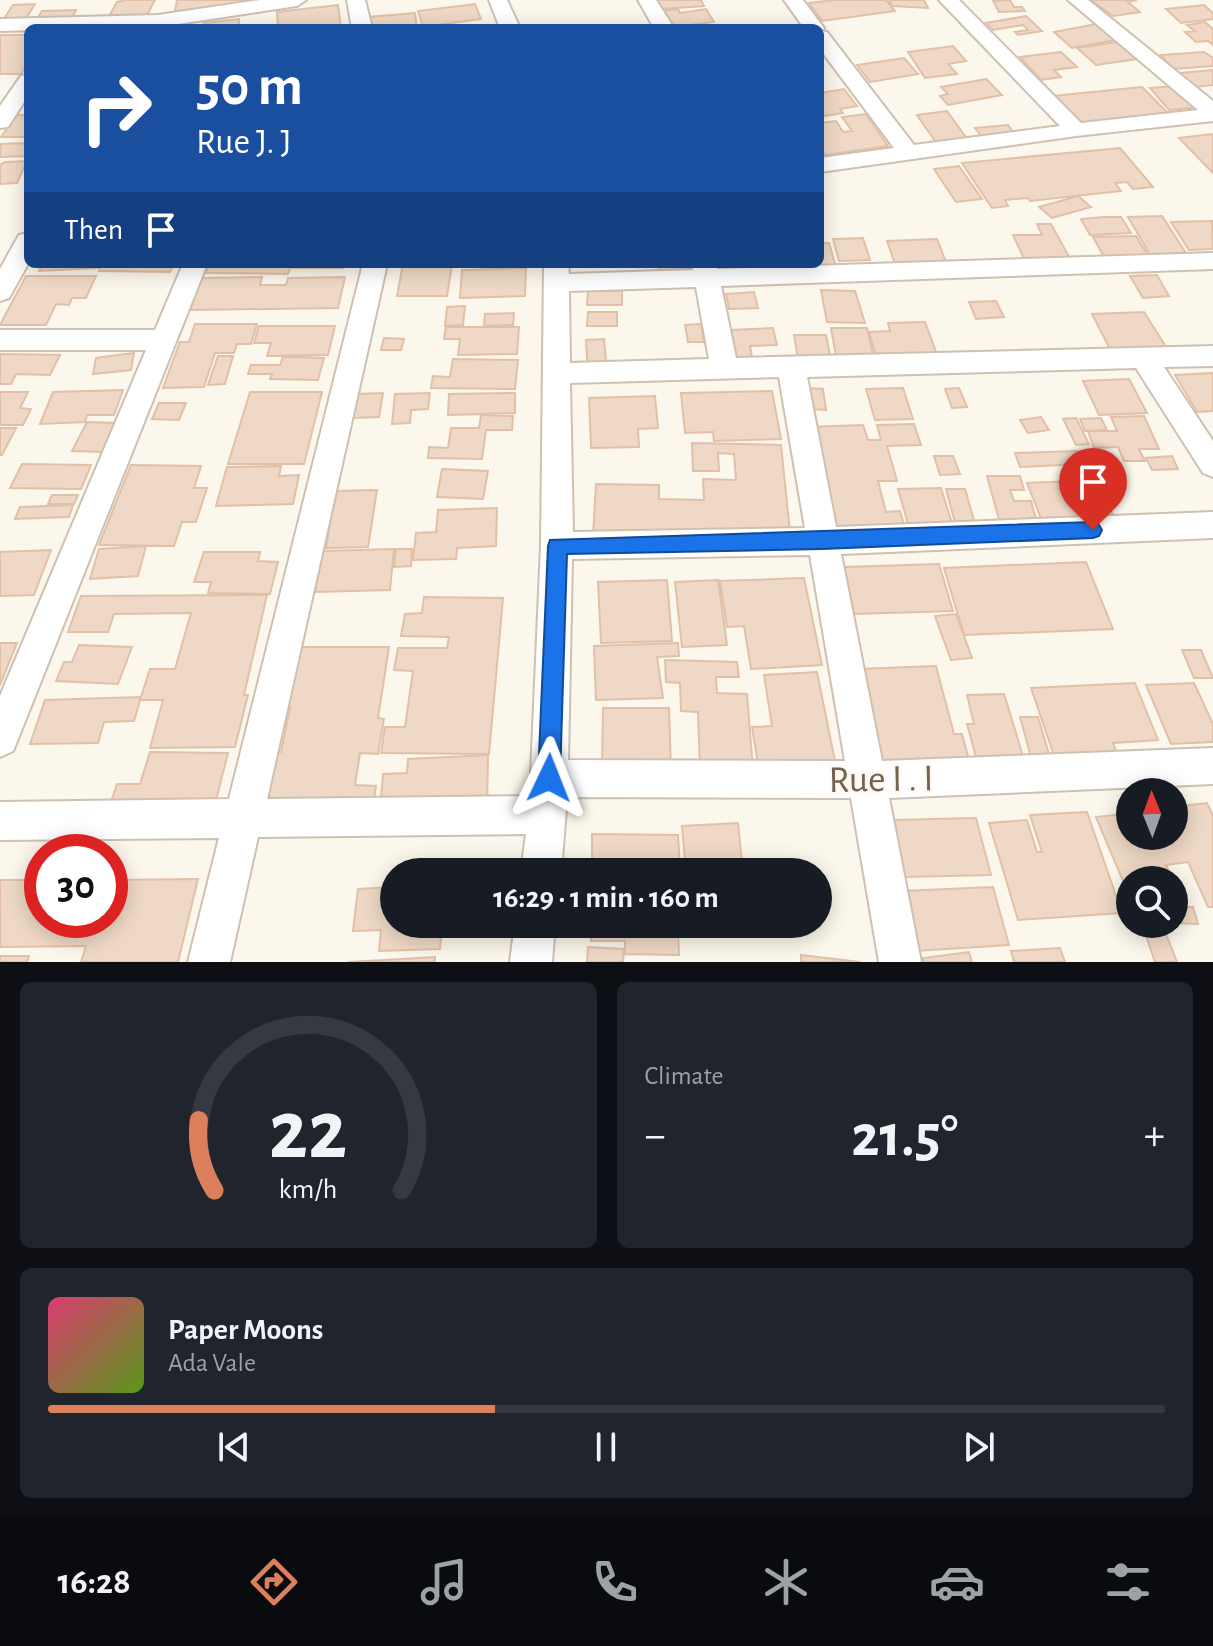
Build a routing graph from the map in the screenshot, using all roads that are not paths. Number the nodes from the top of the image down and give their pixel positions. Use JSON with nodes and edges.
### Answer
{"nodes":[{"id":1,"x":168,"y":0,"type":"edge"},
{"id":2,"x":297,"y":0,"type":"edge"},
{"id":3,"x":356,"y":0,"type":"edge"},
{"id":4,"x":498,"y":0,"type":"edge"},
{"id":5,"x":647,"y":0,"type":"edge"},
{"id":6,"x":793,"y":0,"type":"edge"},
{"id":7,"x":948,"y":0,"type":"edge"},
{"id":8,"x":1077,"y":0,"type":"edge"},
{"id":9,"x":64,"y":24,"type":"edge"},
{"id":10,"x":156,"y":24,"type":"edge"},
{"id":11,"x":361,"y":24,"type":"edge"},
{"id":12,"x":508,"y":24,"type":"edge"},
{"id":13,"x":662,"y":24,"type":"edge"},
{"id":14,"x":811,"y":24,"type":"edge"},
{"id":15,"x":0,"y":25,"type":"edge"},
{"id":16,"x":24,"y":25,"type":"edge"},
{"id":17,"x":824,"y":41,"type":"edge"},
{"id":18,"x":24,"y":86,"type":"edge"},
{"id":19,"x":1213,"y":114,"type":"edge"},
{"id":20,"x":0,"y":122,"type":"edge"},
{"id":21,"x":1076,"y":130,"type":"junction"},
{"id":22,"x":907,"y":151,"type":"junction"},
{"id":23,"x":824,"y":164,"type":"edge"},
{"id":24,"x":24,"y":247,"type":"edge"},
{"id":25,"x":1213,"y":261,"type":"edge"},
{"id":26,"x":193,"y":268,"type":"edge"},
{"id":27,"x":374,"y":268,"type":"edge"},
{"id":28,"x":705,"y":272,"type":"edge"},
{"id":29,"x":556,"y":274,"type":"edge"},
{"id":30,"x":3,"y":281,"type":"edge"},
{"id":31,"x":0,"y":340,"type":"edge"},
{"id":32,"x":164,"y":340,"type":"junction"},
{"id":33,"x":1213,"y":356,"type":"edge"},
{"id":34,"x":1143,"y":357,"type":"junction"},
{"id":35,"x":791,"y":366,"type":"junction"},
{"id":36,"x":724,"y":368,"type":"junction"},
{"id":37,"x":557,"y":373,"type":"junction"},
{"id":38,"x":1213,"y":465,"type":"edge"},
{"id":39,"x":1213,"y":525,"type":"edge"},
{"id":40,"x":822,"y":541,"type":"junction"},
{"id":41,"x":557,"y":546,"type":"junction"},
{"id":42,"x":0,"y":739,"type":"edge"},
{"id":43,"x":1213,"y":766,"type":"edge"},
{"id":44,"x":549,"y":778,"type":"junction"},
{"id":45,"x":865,"y":780,"type":"junction"},
{"id":46,"x":548,"y":815,"type":"junction"},
{"id":47,"x":243,"y":818,"type":"junction"},
{"id":48,"x":0,"y":821,"type":"edge"},
{"id":49,"x":543,"y":858,"type":"edge"},
{"id":50,"x":534,"y":938,"type":"edge"},
{"id":51,"x":209,"y":962,"type":"edge"},
{"id":52,"x":531,"y":962,"type":"edge"},
{"id":53,"x":900,"y":962,"type":"edge"}],
"edges":[{"from":1,"to":10,"type":"street"},
{"from":2,"to":10,"type":"street"},
{"from":3,"to":11,"type":"street"},
{"from":4,"to":12,"type":"street"},
{"from":5,"to":13,"type":"street"},
{"from":6,"to":14,"type":"street"},
{"from":7,"to":21,"type":"street"},
{"from":8,"to":19,"type":"street"},
{"from":9,"to":10,"type":"street"},
{"from":15,"to":16,"type":"street"},
{"from":17,"to":22,"type":"street"},
{"from":18,"to":20,"type":"street"},
{"from":19,"to":21,"type":"street"},
{"from":21,"to":22,"type":"street"},
{"from":22,"to":23,"type":"street"},
{"from":24,"to":30,"type":"street"},
{"from":25,"to":28,"type":"street"},
{"from":26,"to":32,"type":"street"},
{"from":27,"to":47,"type":"street"},
{"from":28,"to":29,"type":"street"},
{"from":28,"to":36,"type":"street"},
{"from":29,"to":37,"type":"street"},
{"from":31,"to":32,"type":"street"},
{"from":32,"to":42,"type":"street"},
{"from":33,"to":34,"type":"street"},
{"from":34,"to":35,"type":"street"},
{"from":34,"to":38,"type":"street"},
{"from":35,"to":36,"type":"street"},
{"from":35,"to":40,"type":"street"},
{"from":36,"to":37,"type":"street"},
{"from":37,"to":41,"type":"street"},
{"from":39,"to":40,"type":"street"},
{"from":40,"to":41,"type":"street"},
{"from":40,"to":45,"type":"street"},
{"from":41,"to":44,"type":"street"},
{"from":43,"to":45,"type":"street","name":"Rue I . I"},
{"from":44,"to":45,"type":"street","name":"Rue I . I"},
{"from":44,"to":46,"type":"street"},
{"from":45,"to":53,"type":"street"},
{"from":46,"to":47,"type":"street"},
{"from":46,"to":49,"type":"street"},
{"from":47,"to":48,"type":"street"},
{"from":47,"to":51,"type":"street"},
{"from":50,"to":52,"type":"street"}]}
